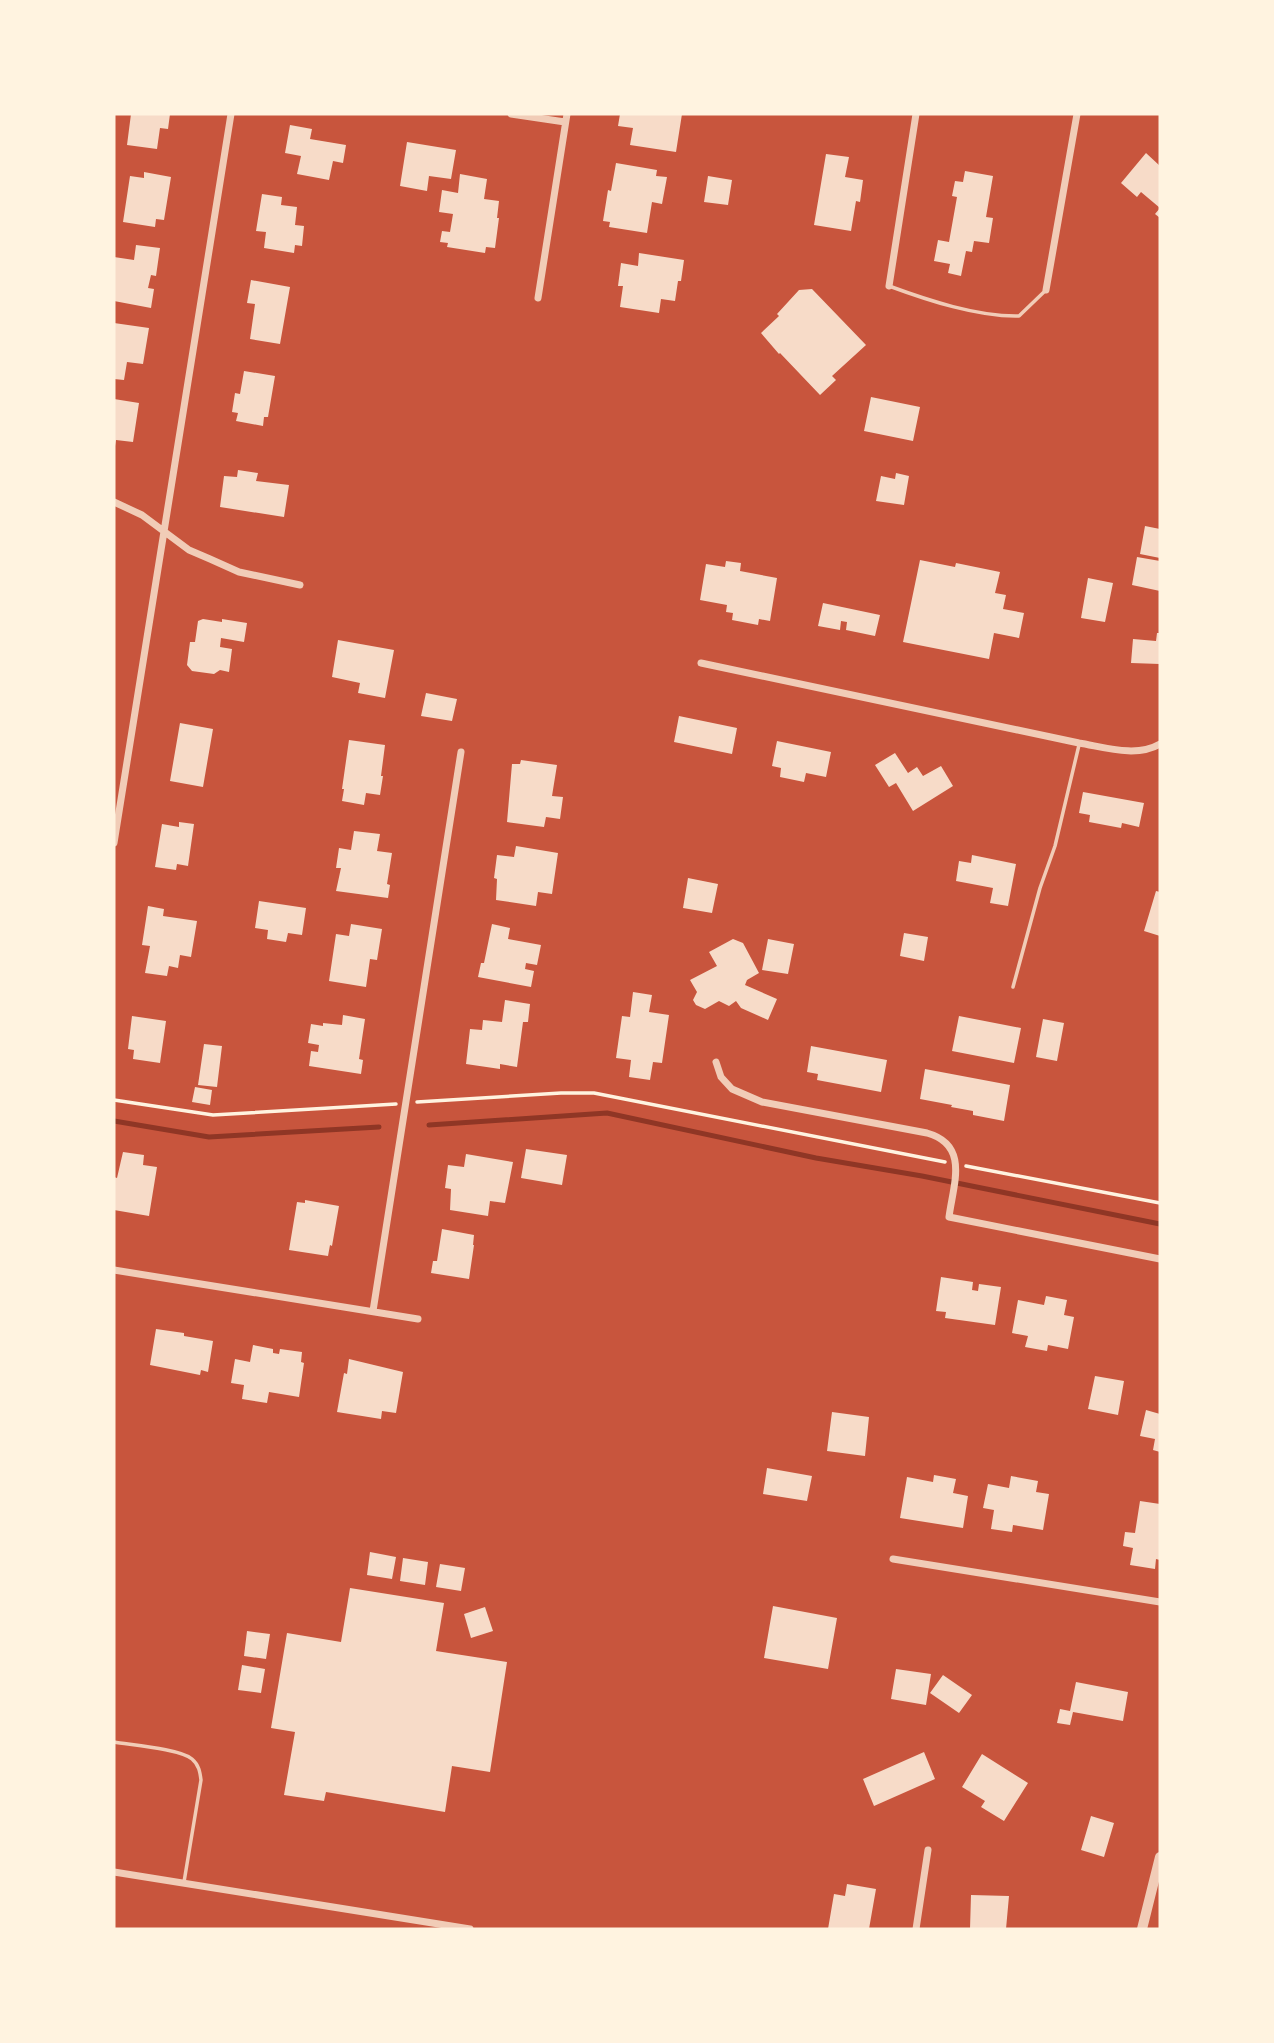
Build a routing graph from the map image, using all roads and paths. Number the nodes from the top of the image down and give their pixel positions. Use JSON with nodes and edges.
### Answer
{"nodes":[{"id":1,"x":231,"y":114,"type":"edge"},
{"id":2,"x":511,"y":114,"type":"edge"},
{"id":3,"x":916,"y":114,"type":"edge"},
{"id":4,"x":1077,"y":114,"type":"edge"},
{"id":5,"x":566,"y":118,"type":"edge"},
{"id":6,"x":888,"y":286,"type":"joint"},
{"id":7,"x":1046,"y":290,"type":"joint"},
{"id":8,"x":538,"y":298,"type":"dead end"},
{"id":9,"x":114,"y":502,"type":"edge"},
{"id":10,"x":164,"y":530,"type":"junction"},
{"id":11,"x":300,"y":585,"type":"dead end"},
{"id":12,"x":701,"y":663,"type":"dead end"},
{"id":13,"x":1079,"y":743,"type":"junction"},
{"id":14,"x":1160,"y":744,"type":"edge"},
{"id":15,"x":461,"y":752,"type":"dead end"},
{"id":16,"x":114,"y":843,"type":"edge"},
{"id":17,"x":1013,"y":987,"type":"dead end"},
{"id":18,"x":716,"y":1062,"type":"dead end"},
{"id":19,"x":114,"y":1100,"type":"edge"},
{"id":20,"x":418,"y":1102,"type":"dead end"},
{"id":21,"x":394,"y":1104,"type":"dead end"},
{"id":22,"x":948,"y":1162,"type":"dead end"},
{"id":23,"x":969,"y":1166,"type":"dead end"},
{"id":24,"x":1160,"y":1203,"type":"edge"},
{"id":25,"x":1160,"y":1259,"type":"edge"},
{"id":26,"x":114,"y":1270,"type":"edge"},
{"id":27,"x":373,"y":1311,"type":"junction"},
{"id":28,"x":418,"y":1319,"type":"dead end"},
{"id":29,"x":893,"y":1559,"type":"dead end"},
{"id":30,"x":1160,"y":1602,"type":"edge"},
{"id":31,"x":114,"y":1742,"type":"edge"},
{"id":32,"x":928,"y":1850,"type":"dead end"},
{"id":33,"x":1160,"y":1858,"type":"edge"},
{"id":34,"x":114,"y":1872,"type":"edge"},
{"id":35,"x":184,"y":1884,"type":"junction"},
{"id":36,"x":470,"y":1929,"type":"edge"},
{"id":37,"x":916,"y":1929,"type":"edge"},
{"id":38,"x":1142,"y":1929,"type":"edge"}],
"edges":[{"from":1,"to":10,"type":"street"},
{"from":2,"to":5,"type":"street"},
{"from":3,"to":6,"type":"street"},
{"from":4,"to":7,"type":"street"},
{"from":5,"to":8,"type":"street"},
{"from":6,"to":7,"type":"lane"},
{"from":9,"to":10,"type":"street"},
{"from":10,"to":11,"type":"street"},
{"from":10,"to":16,"type":"street"},
{"from":12,"to":13,"type":"street"},
{"from":13,"to":14,"type":"street"},
{"from":13,"to":17,"type":"lane"},
{"from":15,"to":27,"type":"street"},
{"from":18,"to":25,"type":"street"},
{"from":19,"to":21,"type":"path"},
{"from":20,"to":22,"type":"path"},
{"from":23,"to":24,"type":"path"},
{"from":26,"to":27,"type":"street"},
{"from":27,"to":28,"type":"street"},
{"from":29,"to":30,"type":"street"},
{"from":31,"to":35,"type":"lane"},
{"from":32,"to":37,"type":"street"},
{"from":33,"to":38,"type":"street"},
{"from":34,"to":35,"type":"street"},
{"from":35,"to":36,"type":"street"}]}
